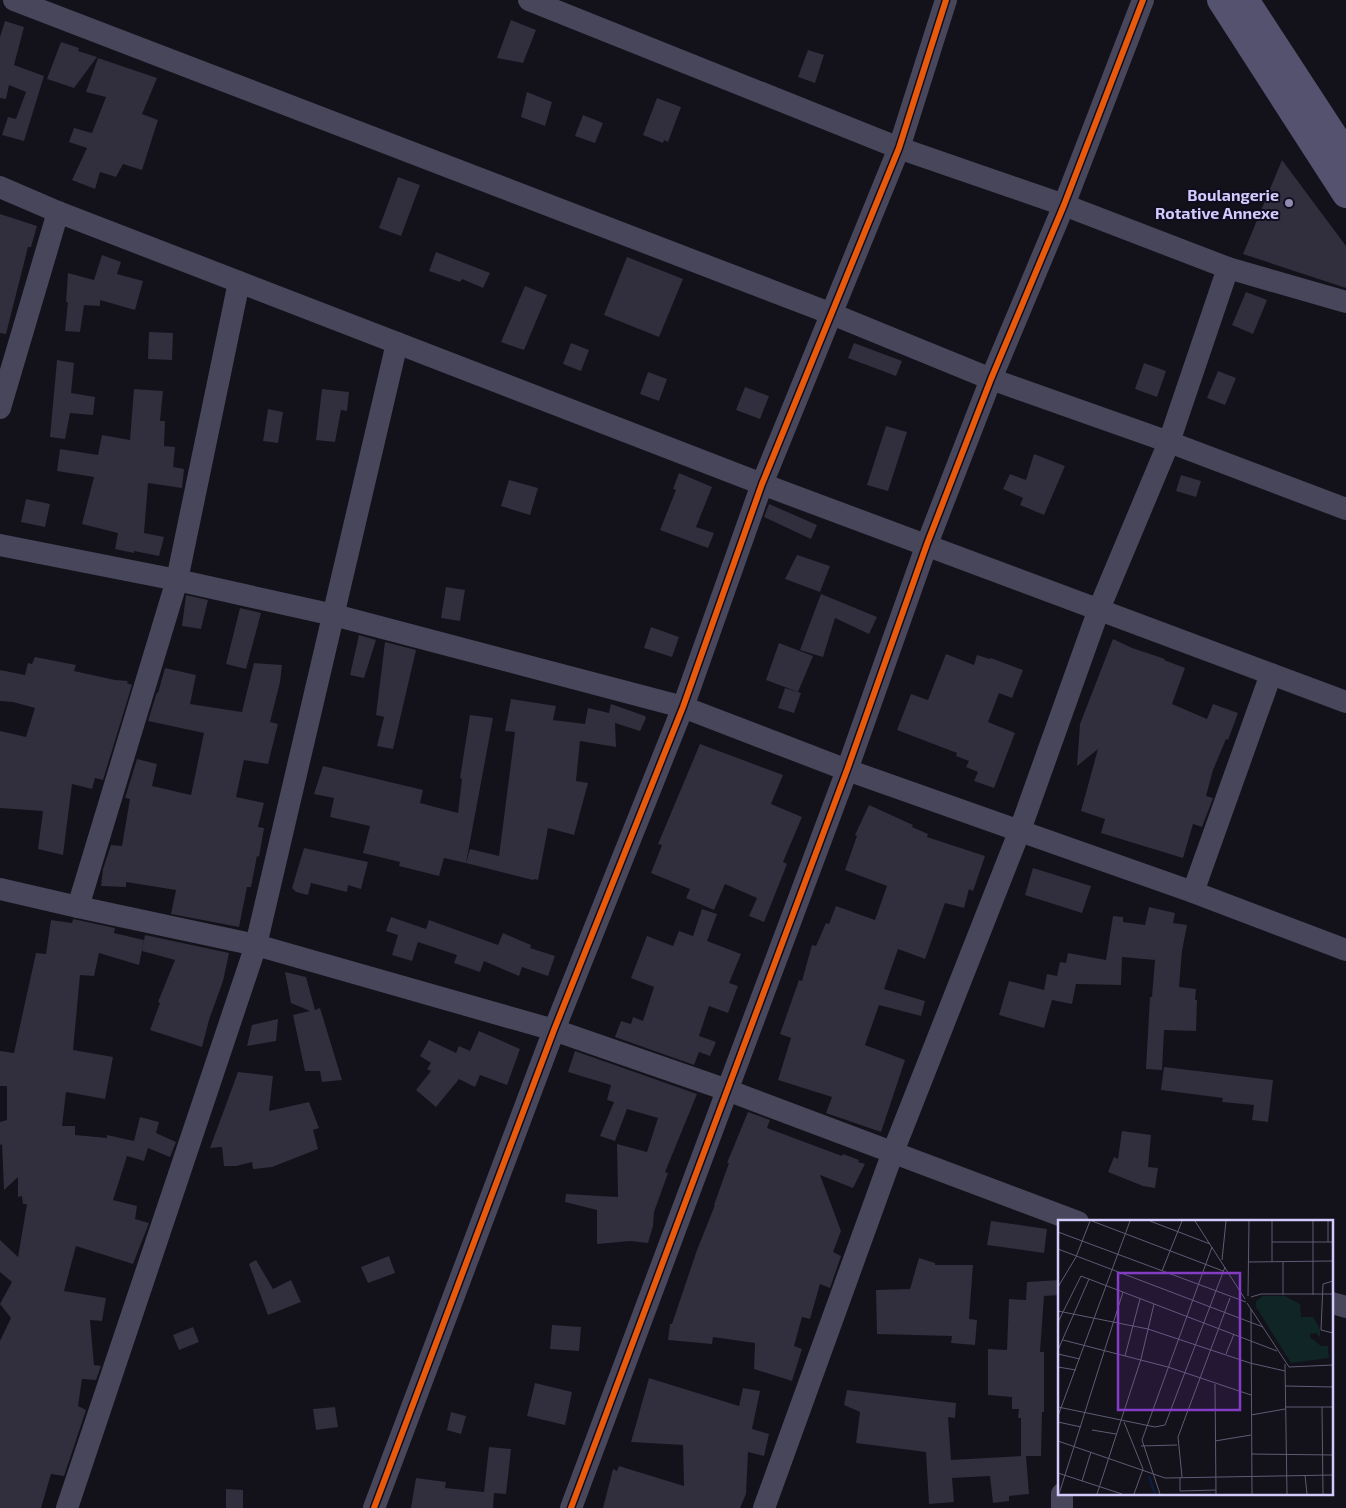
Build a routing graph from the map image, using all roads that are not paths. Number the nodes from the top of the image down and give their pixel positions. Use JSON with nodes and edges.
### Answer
{"nodes":[{"id":1,"x":14,"y":0,"type":"edge"},
{"id":2,"x":529,"y":0,"type":"edge"},
{"id":3,"x":946,"y":0,"type":"edge"},
{"id":4,"x":1143,"y":0,"type":"edge"},
{"id":5,"x":1220,"y":0,"type":"edge"},
{"id":6,"x":1245,"y":0,"type":"edge"},
{"id":7,"x":900,"y":148,"type":"junction"},
{"id":8,"x":1346,"y":156,"type":"edge"},
{"id":9,"x":0,"y":187,"type":"edge"},
{"id":10,"x":1346,"y":194,"type":"edge"},
{"id":11,"x":1064,"y":206,"type":"junction"},
{"id":12,"x":58,"y":212,"type":"junction"},
{"id":13,"x":1228,"y":268,"type":"junction"},
{"id":14,"x":239,"y":282,"type":"junction"},
{"id":15,"x":1346,"y":302,"type":"edge"},
{"id":16,"x":832,"y":314,"type":"junction"},
{"id":17,"x":397,"y":342,"type":"junction"},
{"id":18,"x":991,"y":379,"type":"junction"},
{"id":19,"x":0,"y":408,"type":"edge"},
{"id":20,"x":1169,"y":442,"type":"junction"},
{"id":21,"x":762,"y":484,"type":"junction"},
{"id":22,"x":1346,"y":509,"type":"edge"},
{"id":23,"x":927,"y":544,"type":"junction"},
{"id":24,"x":0,"y":545,"type":"edge"},
{"id":25,"x":176,"y":580,"type":"junction"},
{"id":26,"x":1099,"y":609,"type":"junction"},
{"id":27,"x":334,"y":615,"type":"junction"},
{"id":28,"x":1271,"y":674,"type":"junction"},
{"id":29,"x":1346,"y":702,"type":"edge"},
{"id":30,"x":683,"y":706,"type":"junction"},
{"id":31,"x":846,"y":770,"type":"junction"},
{"id":32,"x":1020,"y":830,"type":"junction"},
{"id":33,"x":0,"y":888,"type":"edge"},
{"id":34,"x":1193,"y":892,"type":"junction"},
{"id":35,"x":78,"y":907,"type":"junction"},
{"id":36,"x":256,"y":945,"type":"junction"},
{"id":37,"x":1346,"y":950,"type":"edge"},
{"id":38,"x":554,"y":1030,"type":"junction"},
{"id":39,"x":728,"y":1090,"type":"junction"},
{"id":40,"x":893,"y":1152,"type":"junction"},
{"id":41,"x":1067,"y":1220,"type":"edge"},
{"id":42,"x":67,"y":1508,"type":"edge"},
{"id":43,"x":374,"y":1508,"type":"edge"},
{"id":44,"x":571,"y":1508,"type":"edge"},
{"id":45,"x":764,"y":1508,"type":"edge"}],
"edges":[{"from":1,"to":16,"type":"street"},
{"from":2,"to":7,"type":"street"},
{"from":3,"to":7,"type":"street"},
{"from":4,"to":11,"type":"street"},
{"from":5,"to":10,"type":"main road"},
{"from":6,"to":8,"type":"main road"},
{"from":7,"to":11,"type":"street"},
{"from":7,"to":16,"type":"street"},
{"from":9,"to":12,"type":"street"},
{"from":11,"to":13,"type":"street"},
{"from":11,"to":18,"type":"street"},
{"from":12,"to":14,"type":"street"},
{"from":12,"to":19,"type":"street"},
{"from":13,"to":15,"type":"street"},
{"from":13,"to":20,"type":"street"},
{"from":14,"to":17,"type":"street"},
{"from":14,"to":25,"type":"street"},
{"from":16,"to":18,"type":"street"},
{"from":16,"to":21,"type":"street"},
{"from":17,"to":21,"type":"street"},
{"from":17,"to":27,"type":"street"},
{"from":18,"to":20,"type":"street"},
{"from":18,"to":23,"type":"street"},
{"from":20,"to":22,"type":"street"},
{"from":20,"to":26,"type":"street"},
{"from":21,"to":23,"type":"street"},
{"from":21,"to":30,"type":"street"},
{"from":23,"to":26,"type":"street"},
{"from":23,"to":31,"type":"street"},
{"from":24,"to":25,"type":"street"},
{"from":25,"to":27,"type":"street"},
{"from":25,"to":35,"type":"street"},
{"from":26,"to":28,"type":"street"},
{"from":26,"to":32,"type":"street"},
{"from":27,"to":30,"type":"street"},
{"from":27,"to":36,"type":"street"},
{"from":28,"to":29,"type":"street"},
{"from":28,"to":34,"type":"street"},
{"from":30,"to":31,"type":"street"},
{"from":30,"to":38,"type":"street"},
{"from":31,"to":32,"type":"street"},
{"from":31,"to":39,"type":"street"},
{"from":32,"to":34,"type":"street"},
{"from":32,"to":40,"type":"street"},
{"from":33,"to":35,"type":"street"},
{"from":34,"to":37,"type":"street"},
{"from":35,"to":36,"type":"street"},
{"from":36,"to":38,"type":"street"},
{"from":36,"to":42,"type":"street"},
{"from":38,"to":39,"type":"street"},
{"from":38,"to":43,"type":"street"},
{"from":39,"to":40,"type":"street"},
{"from":39,"to":44,"type":"street"},
{"from":40,"to":41,"type":"street"},
{"from":40,"to":45,"type":"street"}]}
